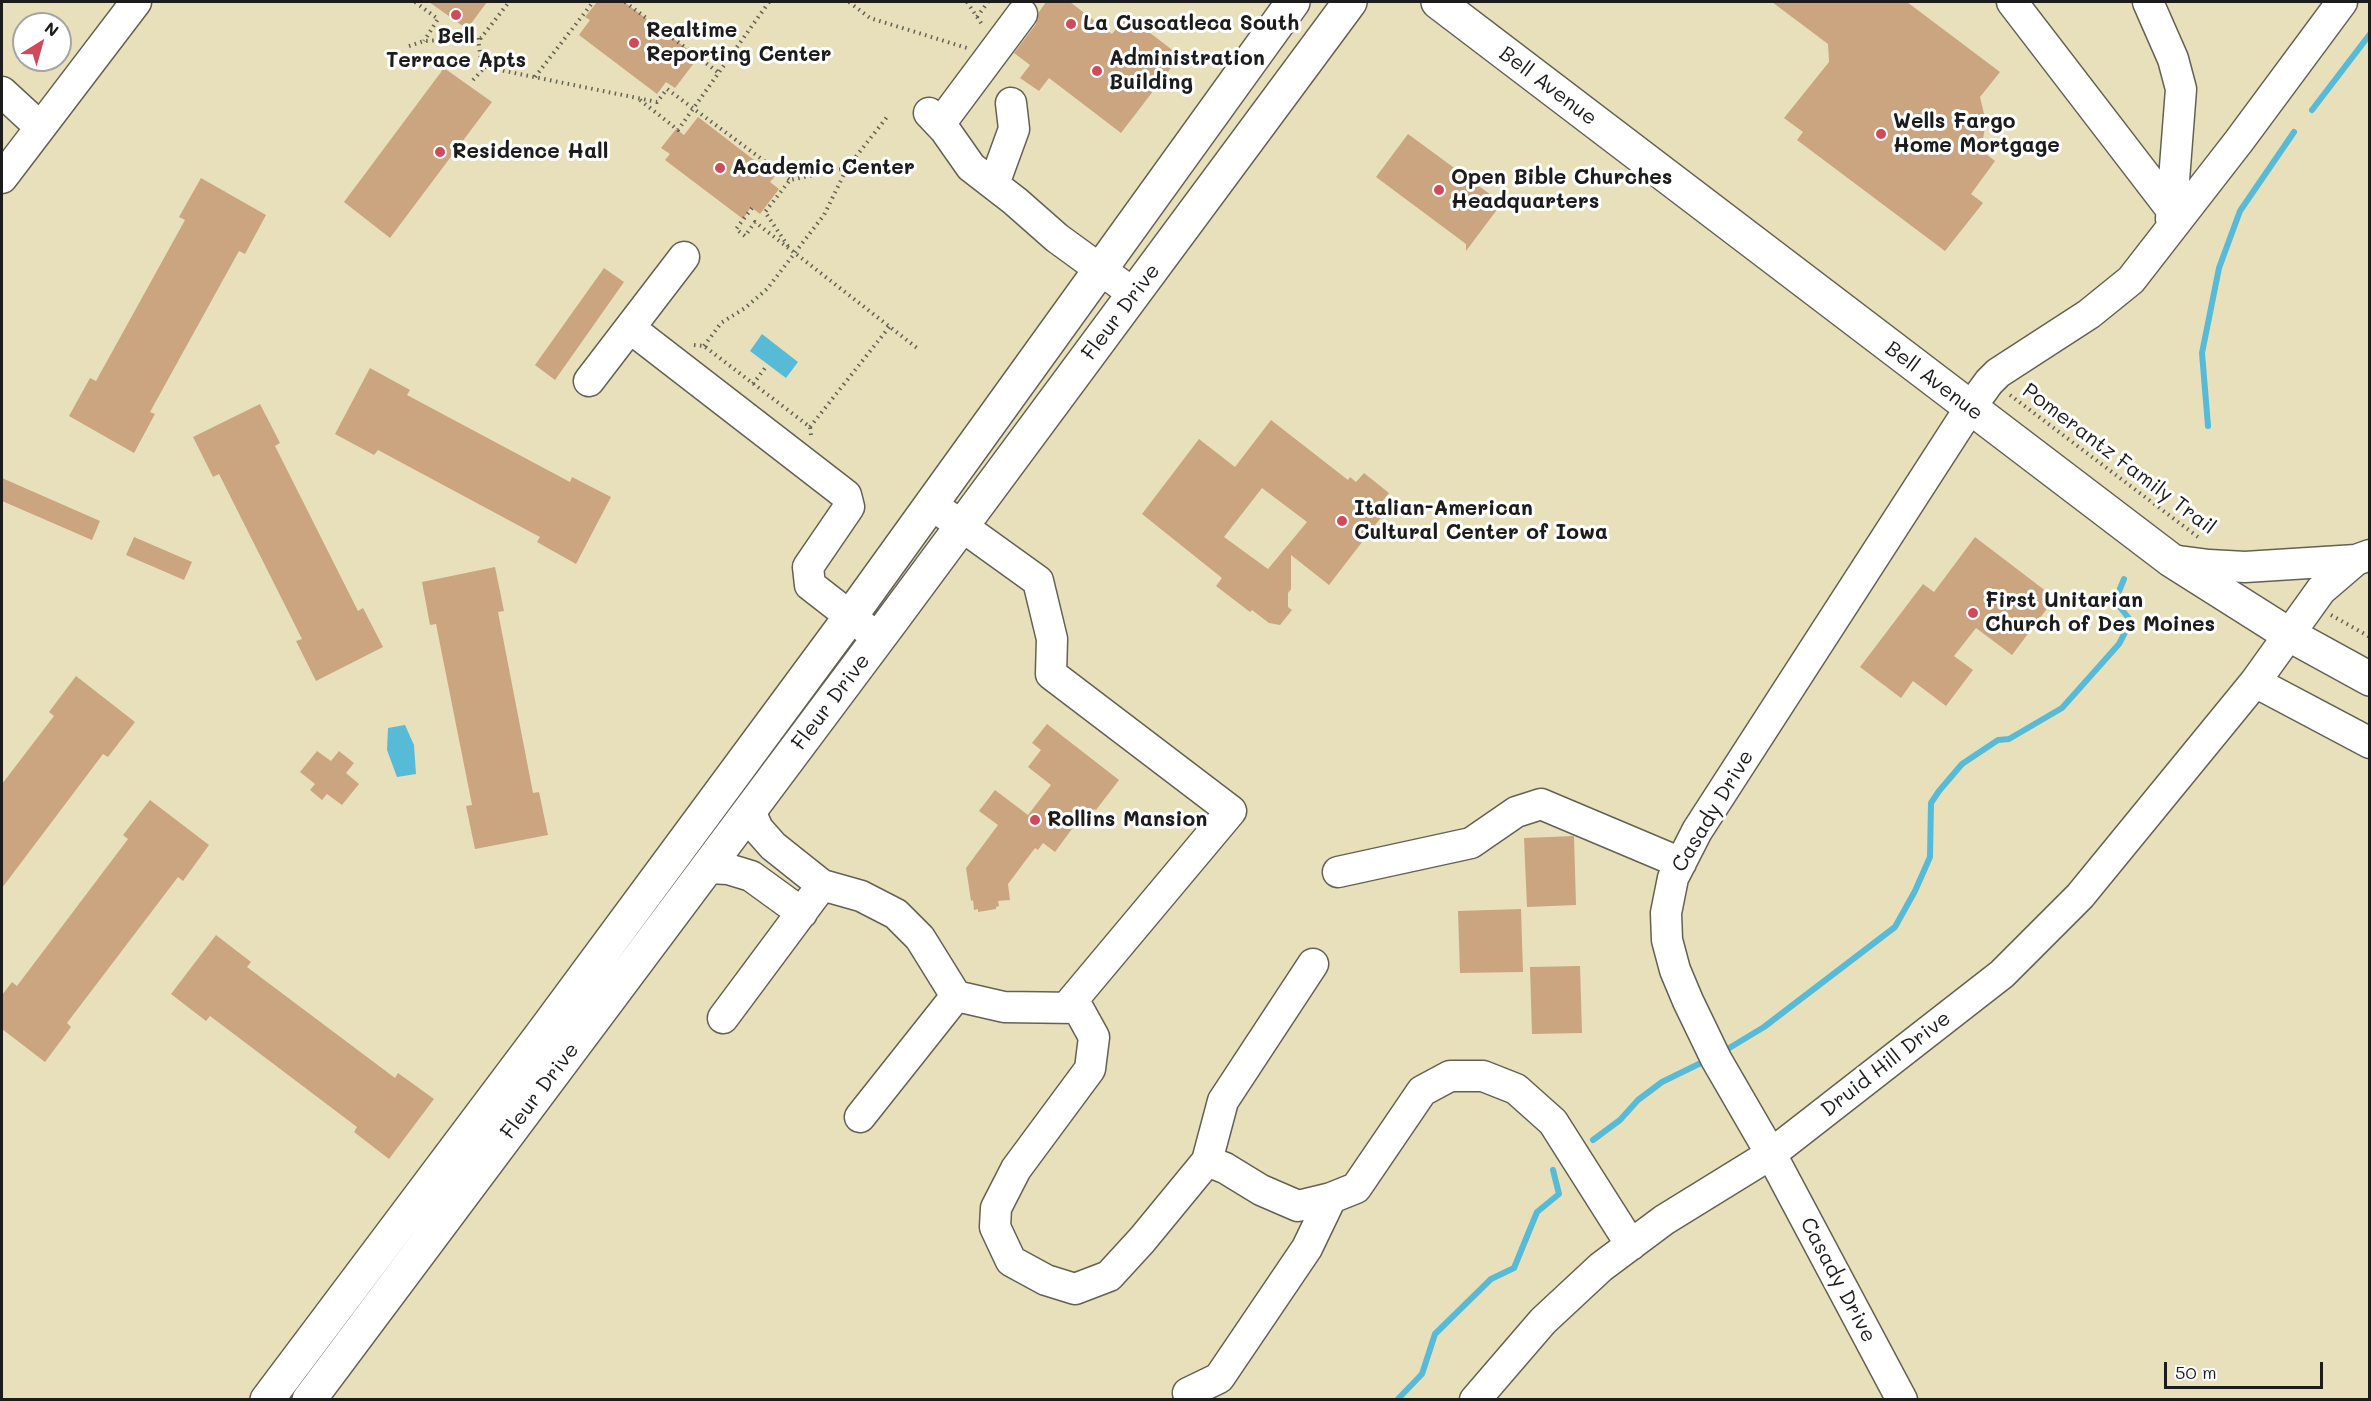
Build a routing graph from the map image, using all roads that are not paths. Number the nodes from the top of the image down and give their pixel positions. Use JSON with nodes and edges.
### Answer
{"nodes":[{"id":1,"x":135,"y":2,"type":"edge"},
{"id":2,"x":1293,"y":2,"type":"edge"},
{"id":3,"x":1350,"y":2,"type":"edge"},
{"id":4,"x":1438,"y":2,"type":"edge"},
{"id":5,"x":2012,"y":2,"type":"edge"},
{"id":6,"x":2148,"y":2,"type":"edge"},
{"id":7,"x":2342,"y":2,"type":"edge"},
{"id":8,"x":1022,"y":14,"type":"dead end"},
{"id":9,"x":2,"y":92,"type":"edge"},
{"id":10,"x":1011,"y":103,"type":"dead end"},
{"id":11,"x":40,"y":127,"type":"junction"},
{"id":12,"x":5,"y":167,"type":"edge"},
{"id":13,"x":994,"y":184,"type":"junction"},
{"id":14,"x":2171,"y":220,"type":"junction"},
{"id":15,"x":684,"y":256,"type":"dead end"},
{"id":16,"x":1100,"y":269,"type":"junction"},
{"id":17,"x":1134,"y":294,"type":"junction"},
{"id":18,"x":630,"y":328,"type":"junction"},
{"id":19,"x":589,"y":381,"type":"dead end"},
{"id":20,"x":1970,"y":408,"type":"junction"},
{"id":21,"x":931,"y":504,"type":"junction"},
{"id":22,"x":961,"y":527,"type":"junction"},
{"id":23,"x":2363,"y":557,"type":"edge"},
{"id":24,"x":2171,"y":560,"type":"junction"},
{"id":25,"x":849,"y":617,"type":"junction"},
{"id":26,"x":2288,"y":634,"type":"junction"},
{"id":27,"x":878,"y":638,"type":"junction"},
{"id":28,"x":2370,"y":679,"type":"edge"},
{"id":29,"x":2254,"y":682,"type":"junction"},
{"id":30,"x":2370,"y":743,"type":"edge"},
{"id":31,"x":750,"y":811,"type":"junction"},
{"id":32,"x":773,"y":846,"type":"junction"},
{"id":33,"x":1681,"y":863,"type":"junction"},
{"id":34,"x":707,"y":868,"type":"junction"},
{"id":35,"x":1338,"y":873,"type":"dead end"},
{"id":36,"x":751,"y":876,"type":"junction"},
{"id":37,"x":822,"y":885,"type":"junction"},
{"id":38,"x":802,"y":913,"type":"junction"},
{"id":39,"x":1313,"y":964,"type":"dead end"},
{"id":40,"x":956,"y":996,"type":"junction"},
{"id":41,"x":1066,"y":1008,"type":"junction"},
{"id":42,"x":723,"y":1018,"type":"dead end"},
{"id":43,"x":860,"y":1117,"type":"dead end"},
{"id":44,"x":1771,"y":1155,"type":"junction"},
{"id":45,"x":1207,"y":1161,"type":"junction"},
{"id":46,"x":1331,"y":1198,"type":"junction"},
{"id":47,"x":1631,"y":1245,"type":"junction"},
{"id":48,"x":1188,"y":1393,"type":"dead end"},
{"id":49,"x":267,"y":1400,"type":"edge"},
{"id":50,"x":309,"y":1400,"type":"edge"},
{"id":51,"x":1475,"y":1400,"type":"edge"},
{"id":52,"x":1902,"y":1400,"type":"edge"}],
"edges":[{"from":1,"to":11,"type":"street"},
{"from":2,"to":16,"type":"main road","name":"Fleur Drive"},
{"from":3,"to":17,"type":"main road","name":"Fleur Drive"},
{"from":4,"to":20,"type":"main road","name":"Bell Avenue"},
{"from":5,"to":14,"type":"street"},
{"from":6,"to":14,"type":"street"},
{"from":7,"to":14,"type":"street","name":"Casady Drive"},
{"from":8,"to":13,"type":"street"},
{"from":9,"to":11,"type":"street"},
{"from":10,"to":13,"type":"street"},
{"from":11,"to":12,"type":"street"},
{"from":13,"to":16,"type":"street"},
{"from":14,"to":20,"type":"street","name":"Casady Drive"},
{"from":15,"to":18,"type":"street"},
{"from":16,"to":17,"type":"street"},
{"from":16,"to":21,"type":"main road","name":"Fleur Drive"},
{"from":17,"to":22,"type":"main road","name":"Fleur Drive"},
{"from":18,"to":19,"type":"street"},
{"from":18,"to":25,"type":"street"},
{"from":20,"to":24,"type":"main road","name":"Bell Avenue"},
{"from":20,"to":33,"type":"street","name":"Casady Drive"},
{"from":21,"to":22,"type":"street"},
{"from":21,"to":25,"type":"main road","name":"Fleur Drive"},
{"from":22,"to":27,"type":"main road","name":"Fleur Drive"},
{"from":22,"to":41,"type":"street"},
{"from":23,"to":24,"type":"street"},
{"from":23,"to":26,"type":"street"},
{"from":24,"to":26,"type":"main road","name":"Bell Avenue"},
{"from":25,"to":27,"type":"street"},
{"from":25,"to":49,"type":"main road","name":"Fleur Drive"},
{"from":26,"to":28,"type":"main road","name":"Bell Avenue"},
{"from":26,"to":29,"type":"street"},
{"from":27,"to":31,"type":"main road","name":"Fleur Drive"},
{"from":29,"to":30,"type":"street"},
{"from":29,"to":44,"type":"street","name":"Druid Hill Drive"},
{"from":31,"to":32,"type":"street"},
{"from":31,"to":34,"type":"main road","name":"Fleur Drive"},
{"from":32,"to":36,"type":"street"},
{"from":32,"to":37,"type":"street"},
{"from":33,"to":35,"type":"street"},
{"from":33,"to":44,"type":"street","name":"Casady Drive"},
{"from":34,"to":36,"type":"street"},
{"from":34,"to":50,"type":"main road","name":"Fleur Drive"},
{"from":36,"to":38,"type":"street"},
{"from":37,"to":38,"type":"street"},
{"from":37,"to":40,"type":"street"},
{"from":38,"to":42,"type":"street"},
{"from":39,"to":45,"type":"street"},
{"from":40,"to":41,"type":"street"},
{"from":40,"to":43,"type":"street"},
{"from":41,"to":45,"type":"street"},
{"from":44,"to":47,"type":"street","name":"Druid Hill Drive"},
{"from":44,"to":52,"type":"street","name":"Casady Drive"},
{"from":45,"to":46,"type":"street"},
{"from":46,"to":47,"type":"street"},
{"from":46,"to":48,"type":"street"},
{"from":47,"to":51,"type":"street","name":"Druid Hill Drive"}]}
